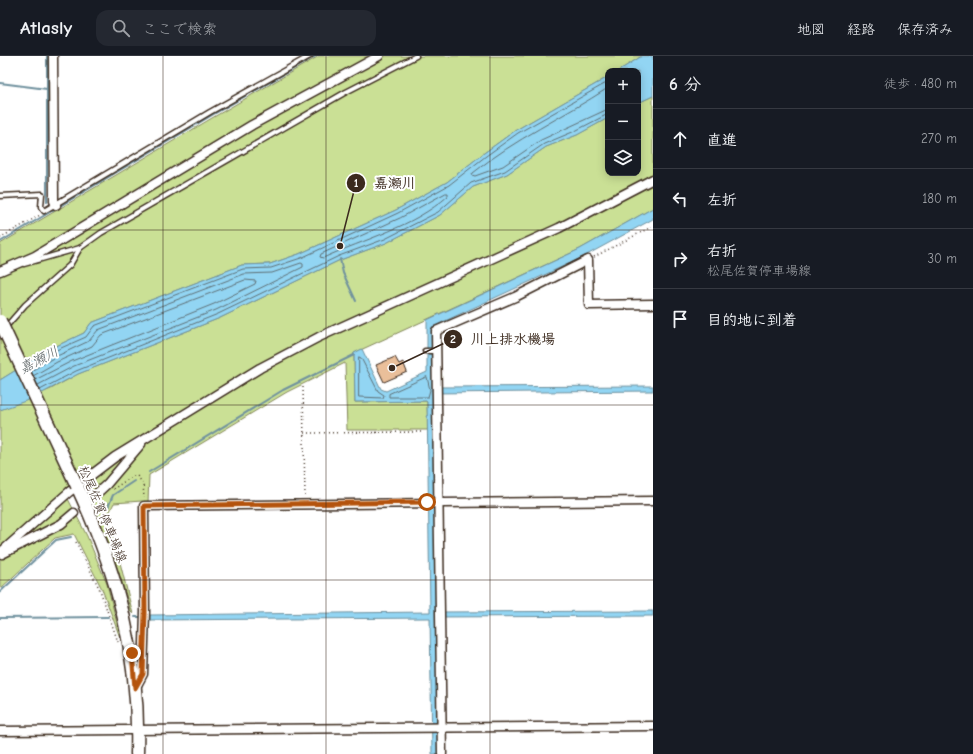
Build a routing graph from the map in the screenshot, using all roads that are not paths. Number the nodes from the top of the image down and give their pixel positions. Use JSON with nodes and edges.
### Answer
{"nodes":[{"id":1,"x":53,"y":56,"type":"edge"},
{"id":2,"x":310,"y":56,"type":"edge"},
{"id":3,"x":379,"y":56,"type":"edge"},
{"id":4,"x":416,"y":56,"type":"edge"},
{"id":5,"x":653,"y":179,"type":"edge"},
{"id":6,"x":0,"y":196,"type":"edge"},
{"id":7,"x":56,"y":205,"type":"junction"},
{"id":8,"x":80,"y":248,"type":"junction"},
{"id":9,"x":12,"y":265,"type":"junction"},
{"id":10,"x":0,"y":271,"type":"edge"},
{"id":11,"x":653,"y":304,"type":"edge"},
{"id":12,"x":0,"y":321,"type":"edge"},
{"id":13,"x":0,"y":335,"type":"edge"},
{"id":14,"x":425,"y":351,"type":"dead end"},
{"id":15,"x":436,"y":351,"type":"junction"},
{"id":16,"x":146,"y":439,"type":"junction"},
{"id":17,"x":77,"y":486,"type":"junction"},
{"id":18,"x":93,"y":497,"type":"dead end"},
{"id":19,"x":653,"y":501,"type":"edge"},
{"id":20,"x":439,"y":502,"type":"junction"},
{"id":21,"x":74,"y":513,"type":"dead end"},
{"id":22,"x":0,"y":554,"type":"edge"},
{"id":23,"x":135,"y":688,"type":"junction"},
{"id":24,"x":653,"y":726,"type":"edge"},
{"id":25,"x":442,"y":728,"type":"junction"},
{"id":26,"x":138,"y":730,"type":"junction"},
{"id":27,"x":0,"y":731,"type":"edge"},
{"id":28,"x":137,"y":754,"type":"edge"},
{"id":29,"x":442,"y":754,"type":"edge"}],
"edges":[{"from":1,"to":7,"type":"street"},
{"from":2,"to":7,"type":"lane"},
{"from":3,"to":9,"type":"street"},
{"from":4,"to":8,"type":"lane"},
{"from":5,"to":16,"type":"street"},
{"from":6,"to":7,"type":"lane"},
{"from":8,"to":9,"type":"lane"},
{"from":8,"to":13,"type":"lane"},
{"from":9,"to":10,"type":"street"},
{"from":11,"to":15,"type":"street"},
{"from":12,"to":17,"type":"main road","name":"松尾佐賀停車場線","bridge":true},
{"from":14,"to":15,"type":"lane"},
{"from":15,"to":20,"type":"street"},
{"from":16,"to":17,"type":"street"},
{"from":16,"to":18,"type":"street"},
{"from":17,"to":22,"type":"street"},
{"from":17,"to":23,"type":"main road","name":"松尾佐賀停車場線"},
{"from":19,"to":20,"type":"street"},
{"from":20,"to":23,"type":"street"},
{"from":20,"to":25,"type":"street"},
{"from":21,"to":22,"type":"street"},
{"from":23,"to":26,"type":"main road","name":"松尾佐賀停車場線"},
{"from":24,"to":25,"type":"street"},
{"from":25,"to":26,"type":"street"},
{"from":25,"to":29,"type":"street"},
{"from":26,"to":27,"type":"street"},
{"from":26,"to":28,"type":"main road","name":"松尾佐賀停車場線"}]}
